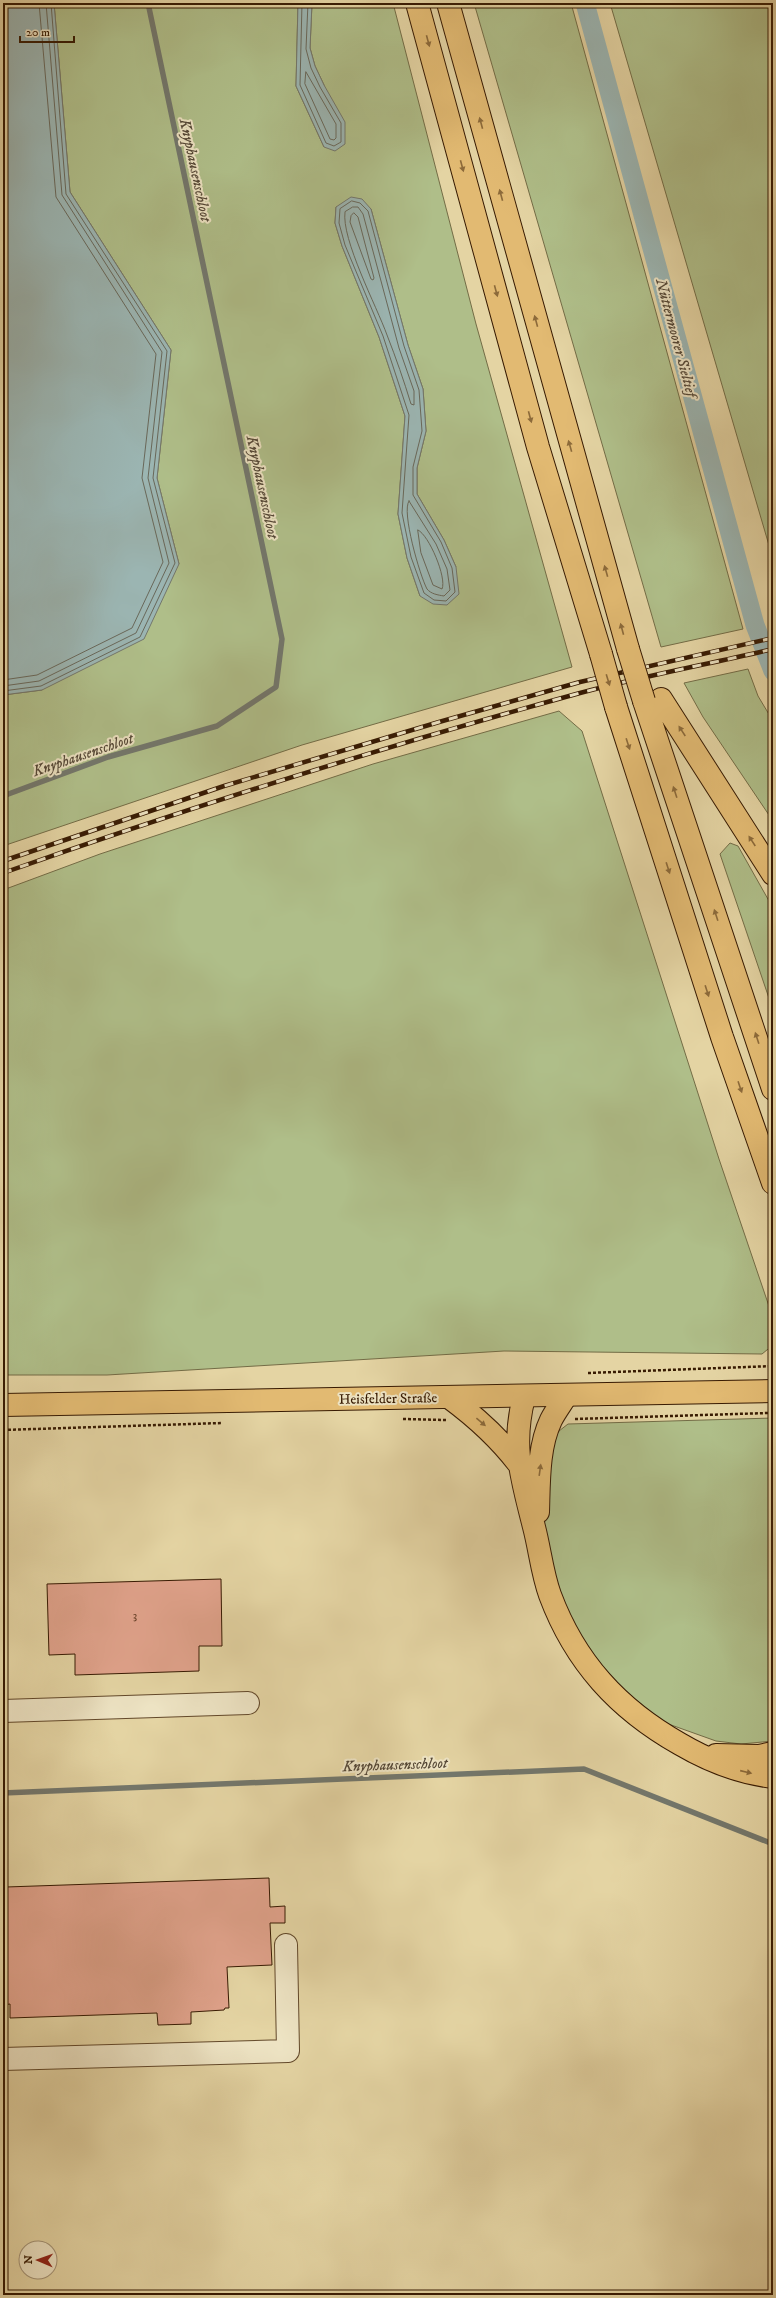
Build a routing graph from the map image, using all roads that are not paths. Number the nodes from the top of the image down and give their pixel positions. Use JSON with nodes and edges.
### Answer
{"nodes":[{"id":1,"x":417,"y":3,"type":"edge"},
{"id":2,"x":448,"y":3,"type":"edge"},
{"id":3,"x":652,"y":700,"type":"junction"},
{"id":4,"x":773,"y":874,"type":"edge"},
{"id":5,"x":773,"y":1089,"type":"edge"},
{"id":6,"x":773,"y":1183,"type":"edge"},
{"id":7,"x":773,"y":1391,"type":"edge"},
{"id":8,"x":566,"y":1396,"type":"junction"},
{"id":9,"x":524,"y":1397,"type":"junction"},
{"id":10,"x":450,"y":1398,"type":"junction"},
{"id":11,"x":3,"y":1405,"type":"edge"},
{"id":12,"x":518,"y":1463,"type":"junction"},
{"id":13,"x":536,"y":1537,"type":"junction"},
{"id":14,"x":248,"y":1703,"type":"dead end"},
{"id":15,"x":3,"y":1711,"type":"edge"},
{"id":16,"x":773,"y":1753,"type":"edge"},
{"id":17,"x":697,"y":1754,"type":"junction"},
{"id":18,"x":773,"y":1777,"type":"edge"},
{"id":19,"x":286,"y":1945,"type":"dead end"},
{"id":20,"x":3,"y":2059,"type":"edge"}],
"edges":[{"from":1,"to":6,"type":"main road","one_way":true,"bridge":true},
{"from":3,"to":2,"type":"main road","one_way":true,"bridge":true},
{"from":4,"to":3,"type":"main road","one_way":true},
{"from":5,"to":3,"type":"main road","one_way":true},
{"from":7,"to":8,"type":"main road","name":"Heisfelder Straße"},
{"from":8,"to":9,"type":"main road","name":"Heisfelder Straße"},
{"from":13,"to":8,"type":"main road","one_way":true},
{"from":9,"to":10,"type":"main road","name":"Heisfelder Straße"},
{"from":9,"to":12,"type":"main road"},
{"from":10,"to":11,"type":"main road","name":"Heisfelder Straße"},
{"from":10,"to":12,"type":"main road","one_way":true},
{"from":12,"to":13,"type":"main road"},
{"from":13,"to":17,"type":"main road"},
{"from":14,"to":15,"type":"lane"},
{"from":16,"to":17,"type":"main road"},
{"from":17,"to":18,"type":"main road","one_way":true},
{"from":19,"to":20,"type":"lane"}]}
